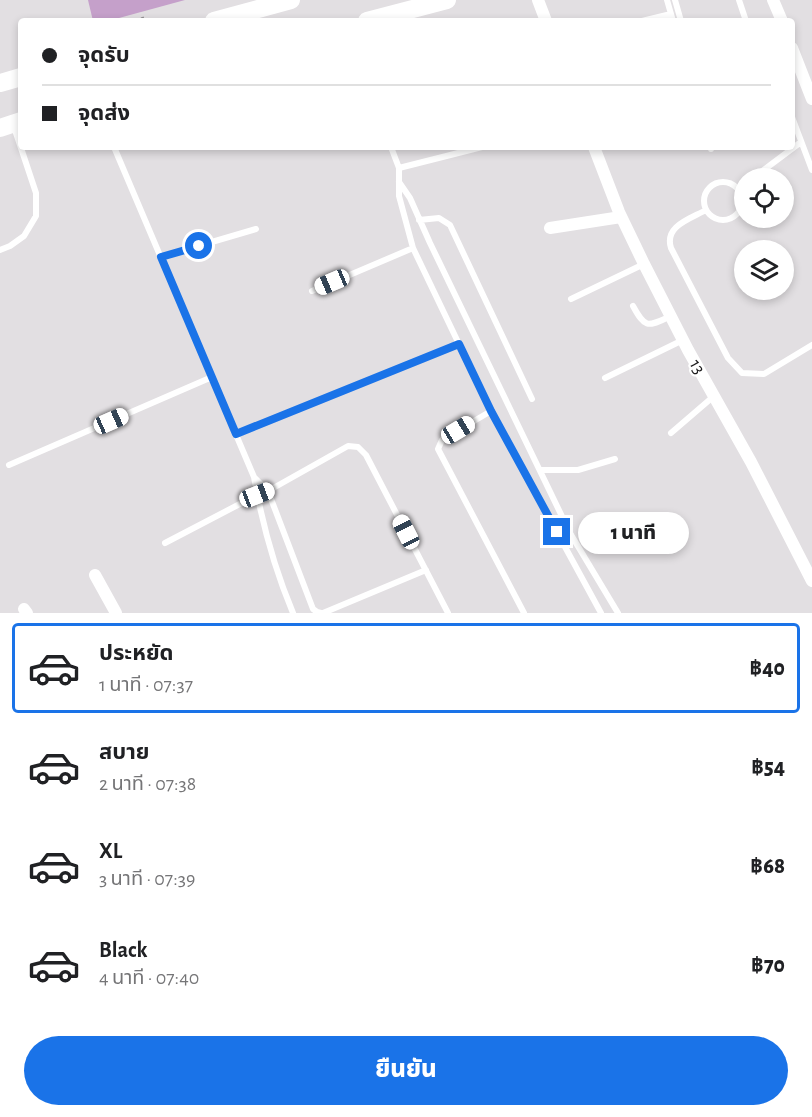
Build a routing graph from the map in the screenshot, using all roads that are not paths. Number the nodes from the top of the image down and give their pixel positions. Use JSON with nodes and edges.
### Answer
{"nodes":[{"id":1,"x":291,"y":0,"type":"edge"},
{"id":2,"x":447,"y":0,"type":"edge"},
{"id":3,"x":538,"y":0,"type":"edge"},
{"id":4,"x":667,"y":0,"type":"edge"},
{"id":5,"x":675,"y":0,"type":"edge"},
{"id":6,"x":739,"y":0,"type":"edge"},
{"id":7,"x":773,"y":0,"type":"edge"},
{"id":8,"x":270,"y":3,"type":"edge"},
{"id":9,"x":672,"y":17,"type":"edge"},
{"id":10,"x":222,"y":18,"type":"edge"},
{"id":11,"x":378,"y":18,"type":"edge"},
{"id":12,"x":545,"y":18,"type":"edge"},
{"id":13,"x":680,"y":18,"type":"edge"},
{"id":14,"x":745,"y":18,"type":"edge"},
{"id":15,"x":781,"y":18,"type":"edge"},
{"id":16,"x":795,"y":56,"type":"edge"},
{"id":17,"x":18,"y":77,"type":"edge"},
{"id":18,"x":0,"y":83,"type":"edge"},
{"id":19,"x":812,"y":99,"type":"edge"},
{"id":20,"x":11,"y":124,"type":"edge"},
{"id":21,"x":795,"y":125,"type":"edge"},
{"id":22,"x":801,"y":142,"type":"junction"},
{"id":23,"x":18,"y":143,"type":"edge"},
{"id":24,"x":795,"y":146,"type":"edge"},
{"id":25,"x":20,"y":150,"type":"edge"},
{"id":26,"x":115,"y":150,"type":"edge"},
{"id":27,"x":392,"y":150,"type":"edge"},
{"id":28,"x":470,"y":150,"type":"edge"},
{"id":29,"x":595,"y":150,"type":"edge"},
{"id":30,"x":790,"y":150,"type":"edge"},
{"id":31,"x":399,"y":168,"type":"junction"},
{"id":32,"x":766,"y":168,"type":"edge"},
{"id":33,"x":812,"y":170,"type":"edge"},
{"id":34,"x":399,"y":182,"type":"junction"},
{"id":35,"x":734,"y":185,"type":"edge"},
{"id":36,"x":706,"y":210,"type":"junction"},
{"id":37,"x":621,"y":217,"type":"junction"},
{"id":38,"x":734,"y":217,"type":"edge"},
{"id":39,"x":419,"y":220,"type":"junction"},
{"id":40,"x":550,"y":228,"type":"dead end"},
{"id":41,"x":256,"y":229,"type":"dead end"},
{"id":42,"x":413,"y":248,"type":"junction"},
{"id":43,"x":0,"y":250,"type":"edge"},
{"id":44,"x":161,"y":257,"type":"junction"},
{"id":45,"x":644,"y":264,"type":"junction"},
{"id":46,"x":312,"y":291,"type":"dead end"},
{"id":47,"x":571,"y":299,"type":"dead end"},
{"id":48,"x":633,"y":306,"type":"dead end"},
{"id":49,"x":671,"y":316,"type":"junction"},
{"id":50,"x":683,"y":340,"type":"junction"},
{"id":51,"x":459,"y":344,"type":"junction"},
{"id":52,"x":812,"y":345,"type":"edge"},
{"id":53,"x":212,"y":377,"type":"junction"},
{"id":54,"x":605,"y":378,"type":"dead end"},
{"id":55,"x":714,"y":396,"type":"junction"},
{"id":56,"x":532,"y":399,"type":"dead end"},
{"id":57,"x":491,"y":411,"type":"junction"},
{"id":58,"x":671,"y":433,"type":"dead end"},
{"id":59,"x":236,"y":434,"type":"junction"},
{"id":60,"x":615,"y":459,"type":"dead end"},
{"id":61,"x":9,"y":465,"type":"dead end"},
{"id":62,"x":540,"y":470,"type":"junction"},
{"id":63,"x":254,"y":477,"type":"junction"},
{"id":64,"x":268,"y":491,"type":"junction"},
{"id":65,"x":257,"y":495,"type":"junction"},
{"id":66,"x":165,"y":543,"type":"dead end"},
{"id":67,"x":426,"y":570,"type":"junction"},
{"id":68,"x":95,"y":575,"type":"dead end"},
{"id":69,"x":812,"y":582,"type":"edge"},
{"id":70,"x":116,"y":613,"type":"edge"},
{"id":71,"x":293,"y":613,"type":"edge"},
{"id":72,"x":322,"y":613,"type":"edge"},
{"id":73,"x":448,"y":613,"type":"edge"},
{"id":74,"x":524,"y":613,"type":"edge"},
{"id":75,"x":601,"y":613,"type":"edge"},
{"id":76,"x":618,"y":613,"type":"edge"}],
"edges":[{"from":1,"to":8,"type":"main road"},
{"from":2,"to":11,"type":"main road"},
{"from":3,"to":12,"type":"street"},
{"from":4,"to":9,"type":"lane"},
{"from":5,"to":13,"type":"lane"},
{"from":6,"to":14,"type":"lane"},
{"from":7,"to":15,"type":"street"},
{"from":8,"to":10,"type":"main road"},
{"from":16,"to":19,"type":"street"},
{"from":17,"to":18,"type":"main road"},
{"from":20,"to":23,"type":"lane"},
{"from":21,"to":22,"type":"lane"},
{"from":22,"to":24,"type":"lane"},
{"from":22,"to":33,"type":"lane"},
{"from":25,"to":43,"type":"lane"},
{"from":26,"to":44,"type":"lane"},
{"from":27,"to":31,"type":"lane"},
{"from":28,"to":31,"type":"lane"},
{"from":29,"to":37,"type":"street","name":"13"},
{"from":30,"to":32,"type":"lane"},
{"from":31,"to":34,"type":"lane"},
{"from":34,"to":39,"type":"lane"},
{"from":34,"to":42,"type":"lane"},
{"from":35,"to":36,"type":"lane"},
{"from":36,"to":38,"type":"lane"},
{"from":36,"to":52,"type":"lane"},
{"from":37,"to":40,"type":"street"},
{"from":37,"to":45,"type":"street","name":"13"},
{"from":39,"to":56,"type":"lane"},
{"from":39,"to":62,"type":"lane"},
{"from":41,"to":44,"type":"lane"},
{"from":42,"to":46,"type":"lane"},
{"from":42,"to":51,"type":"lane"},
{"from":44,"to":53,"type":"lane"},
{"from":45,"to":47,"type":"lane"},
{"from":45,"to":49,"type":"street","name":"13"},
{"from":48,"to":49,"type":"lane"},
{"from":49,"to":50,"type":"street","name":"13"},
{"from":50,"to":54,"type":"lane"},
{"from":50,"to":55,"type":"street","name":"13"},
{"from":51,"to":57,"type":"lane"},
{"from":51,"to":59,"type":"lane"},
{"from":53,"to":59,"type":"lane"},
{"from":53,"to":61,"type":"lane"},
{"from":55,"to":58,"type":"lane"},
{"from":55,"to":69,"type":"street","name":"13"},
{"from":57,"to":74,"type":"lane"},
{"from":57,"to":75,"type":"lane"},
{"from":59,"to":63,"type":"lane"},
{"from":60,"to":62,"type":"lane"},
{"from":62,"to":76,"type":"lane"},
{"from":63,"to":64,"type":"lane"},
{"from":63,"to":65,"type":"lane"},
{"from":64,"to":65,"type":"lane"},
{"from":64,"to":67,"type":"lane"},
{"from":64,"to":72,"type":"lane"},
{"from":65,"to":66,"type":"lane"},
{"from":65,"to":71,"type":"lane"},
{"from":67,"to":72,"type":"lane"},
{"from":67,"to":73,"type":"lane"},
{"from":68,"to":70,"type":"street"}]}
